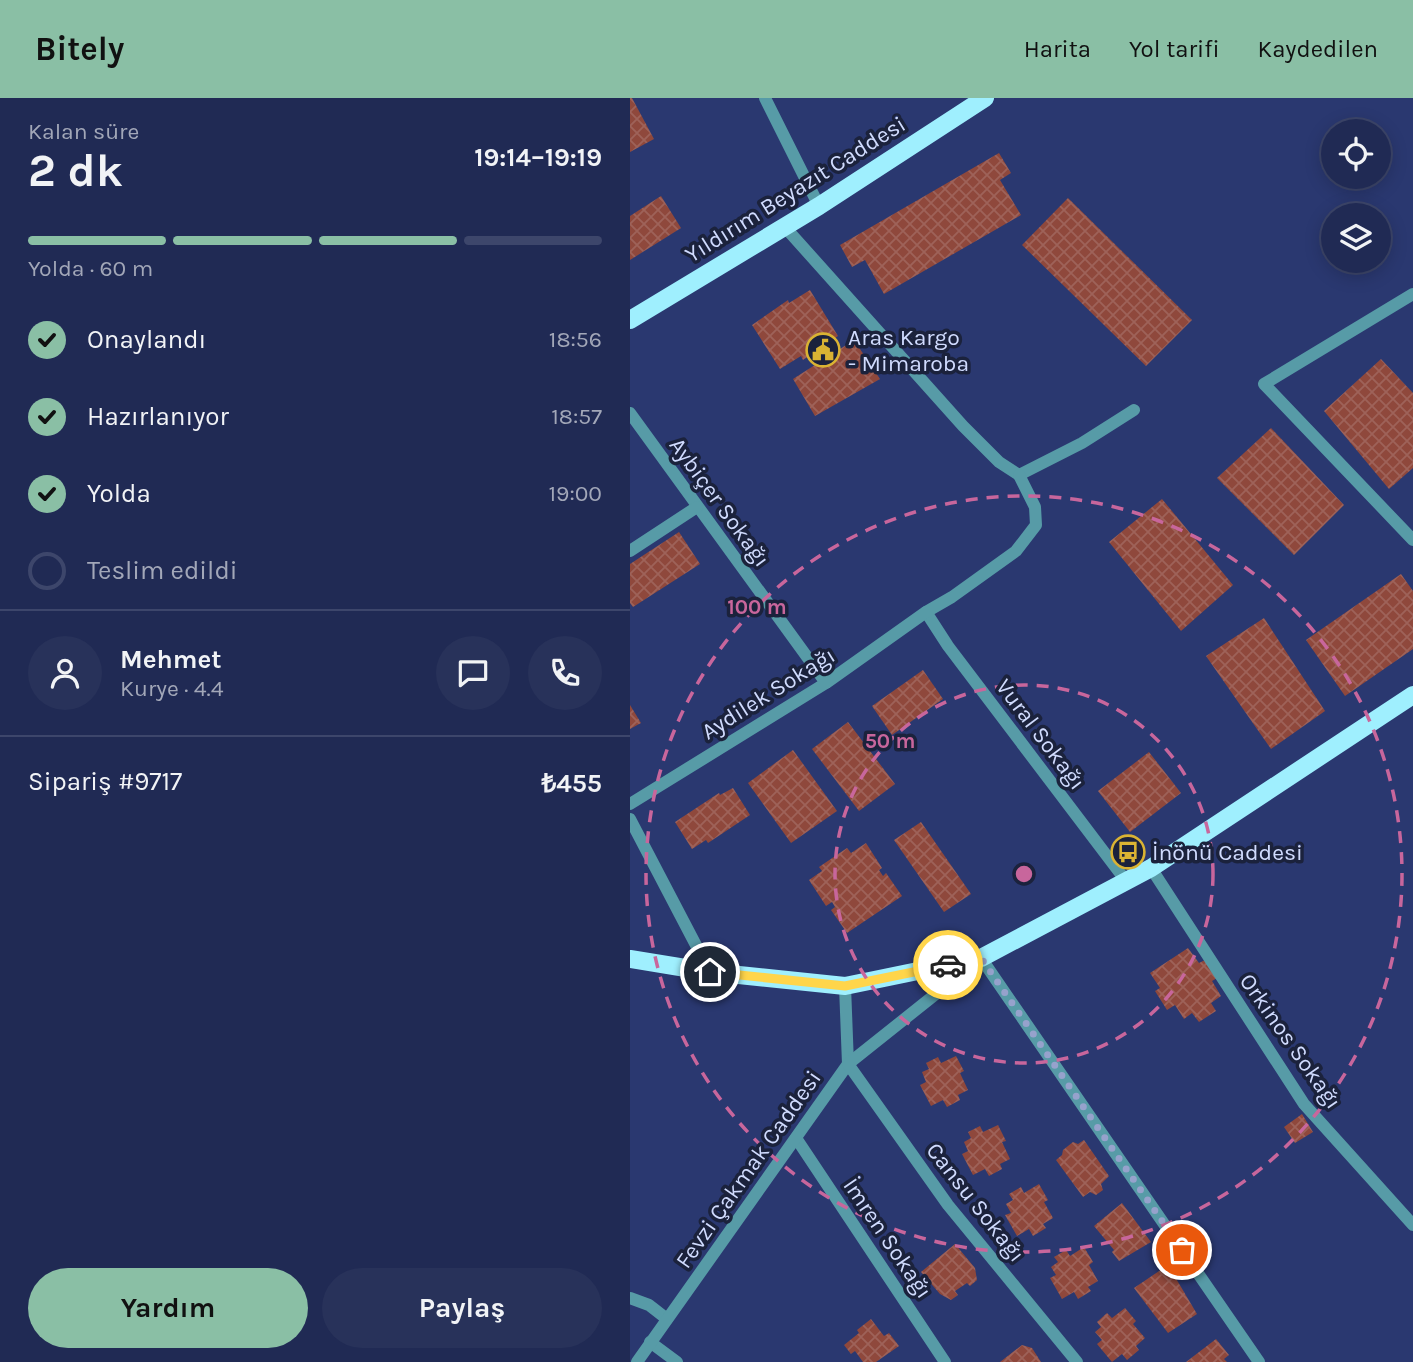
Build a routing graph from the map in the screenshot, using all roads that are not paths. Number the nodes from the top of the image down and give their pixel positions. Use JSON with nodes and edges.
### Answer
{"nodes":[{"id":1,"x":765,"y":98,"type":"edge"},
{"id":2,"x":985,"y":98,"type":"edge"},
{"id":3,"x":819,"y":206,"type":"junction"},
{"id":4,"x":784,"y":226,"type":"junction"},
{"id":5,"x":1413,"y":294,"type":"edge"},
{"id":6,"x":630,"y":320,"type":"edge"},
{"id":7,"x":1134,"y":410,"type":"dead end"},
{"id":8,"x":630,"y":412,"type":"edge"},
{"id":9,"x":1019,"y":475,"type":"junction"},
{"id":10,"x":697,"y":507,"type":"junction"},
{"id":11,"x":1413,"y":541,"type":"edge"},
{"id":12,"x":630,"y":551,"type":"edge"},
{"id":13,"x":926,"y":612,"type":"junction"},
{"id":14,"x":826,"y":684,"type":"junction"},
{"id":15,"x":1413,"y":695,"type":"edge"},
{"id":16,"x":630,"y":804,"type":"edge"},
{"id":17,"x":630,"y":819,"type":"edge"},
{"id":18,"x":1151,"y":868,"type":"junction"},
{"id":19,"x":1126,"y":881,"type":"junction"},
{"id":20,"x":981,"y":958,"type":"junction"},
{"id":21,"x":630,"y":959,"type":"edge"},
{"id":22,"x":710,"y":972,"type":"junction"},
{"id":23,"x":845,"y":986,"type":"junction"},
{"id":24,"x":848,"y":1064,"type":"junction"},
{"id":25,"x":796,"y":1138,"type":"junction"},
{"id":26,"x":1413,"y":1225,"type":"edge"},
{"id":27,"x":630,"y":1298,"type":"edge"},
{"id":28,"x":667,"y":1319,"type":"junction"},
{"id":29,"x":650,"y":1342,"type":"junction"},
{"id":30,"x":637,"y":1362,"type":"edge"},
{"id":31,"x":677,"y":1362,"type":"edge"},
{"id":32,"x":945,"y":1362,"type":"edge"},
{"id":33,"x":1077,"y":1362,"type":"edge"},
{"id":34,"x":1259,"y":1362,"type":"edge"}],
"edges":[{"from":1,"to":3,"type":"street"},
{"from":2,"to":3,"type":"main road","name":"Yıldırım Beyazıt Caddesi"},
{"from":3,"to":4,"type":"main road","name":"Yıldırım Beyazıt Caddesi"},
{"from":4,"to":6,"type":"main road","name":"Yıldırım Beyazıt Caddesi"},
{"from":4,"to":9,"type":"street"},
{"from":5,"to":11,"type":"street"},
{"from":7,"to":9,"type":"street"},
{"from":8,"to":10,"type":"street","name":"Aybiçer Sokağı"},
{"from":9,"to":13,"type":"street","name":"Aydilek Sokağı"},
{"from":10,"to":12,"type":"street"},
{"from":10,"to":14,"type":"street","name":"Aybiçer Sokağı"},
{"from":13,"to":14,"type":"street","name":"Aydilek Sokağı"},
{"from":13,"to":19,"type":"street","name":"Vural Sokağı"},
{"from":14,"to":16,"type":"street","name":"Aydilek Sokağı"},
{"from":15,"to":18,"type":"main road"},
{"from":17,"to":22,"type":"street"},
{"from":18,"to":19,"type":"main road"},
{"from":18,"to":26,"type":"street","name":"Orkinos Sokağı"},
{"from":19,"to":20,"type":"main road"},
{"from":20,"to":23,"type":"main road"},
{"from":20,"to":24,"type":"street"},
{"from":20,"to":34,"type":"street"},
{"from":21,"to":22,"type":"main road"},
{"from":22,"to":23,"type":"main road"},
{"from":23,"to":24,"type":"street","name":"Fevzi Çakmak Caddesi"},
{"from":24,"to":25,"type":"street","name":"Fevzi Çakmak Caddesi"},
{"from":24,"to":33,"type":"street","name":"Cansu Sokağı"},
{"from":25,"to":28,"type":"street","name":"Fevzi Çakmak Caddesi"},
{"from":25,"to":32,"type":"street","name":"İmren Sokağı"},
{"from":27,"to":28,"type":"street"},
{"from":28,"to":29,"type":"street","name":"Fevzi Çakmak Caddesi"},
{"from":29,"to":30,"type":"street","name":"Fevzi Çakmak Caddesi"},
{"from":29,"to":31,"type":"street"}]}
